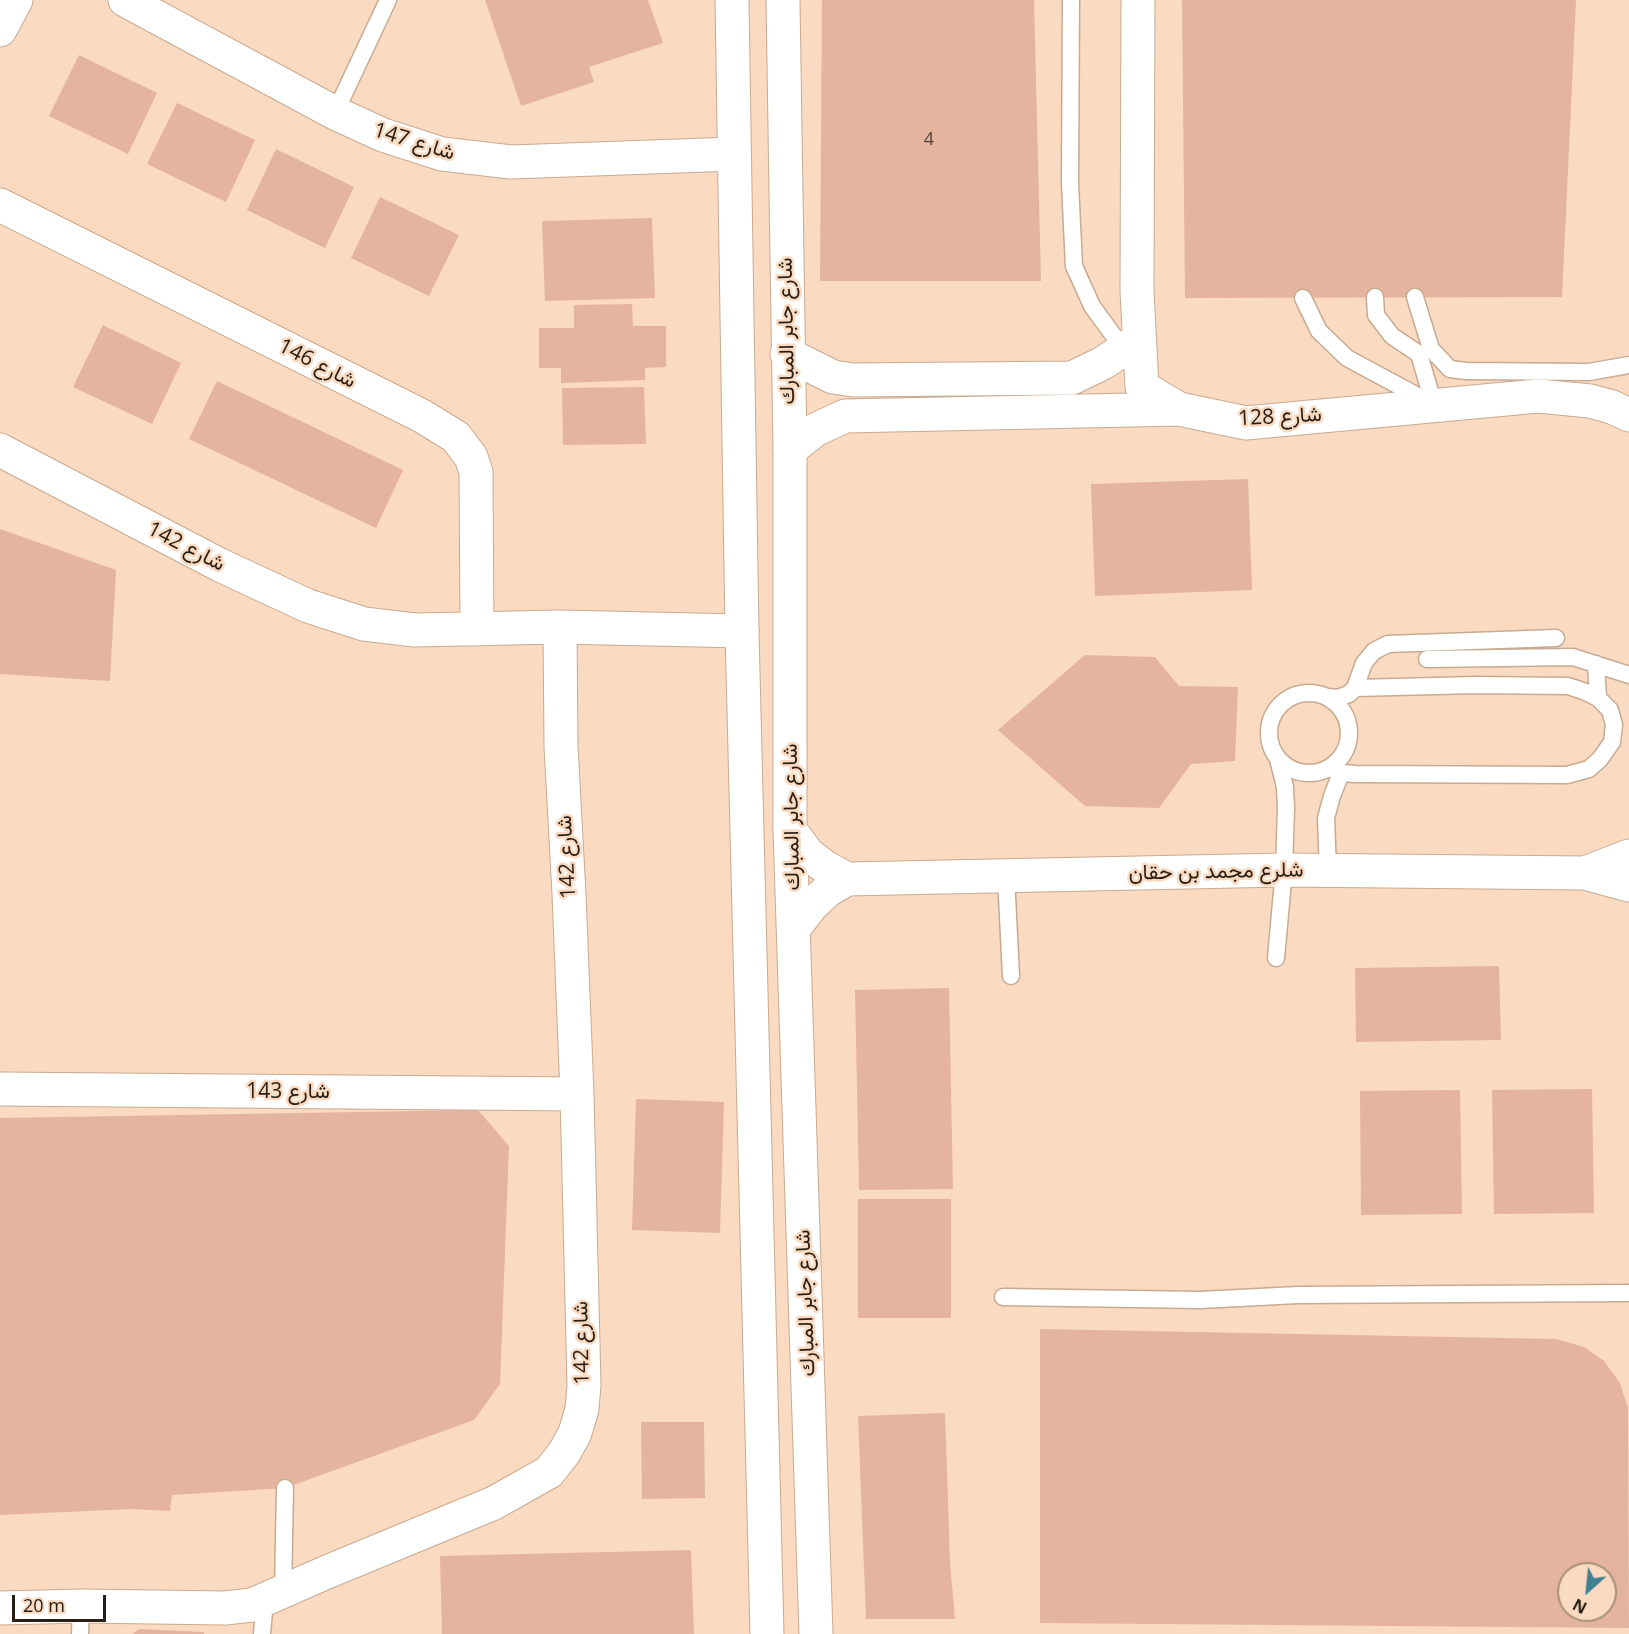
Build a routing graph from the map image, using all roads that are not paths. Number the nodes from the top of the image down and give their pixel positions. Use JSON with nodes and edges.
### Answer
{"nodes":[{"id":1,"x":16,"y":0,"type":"edge"},
{"id":2,"x":388,"y":0,"type":"edge"},
{"id":3,"x":732,"y":0,"type":"edge"},
{"id":4,"x":783,"y":0,"type":"edge"},
{"id":5,"x":1071,"y":0,"type":"edge"},
{"id":6,"x":1138,"y":0,"type":"edge"},
{"id":7,"x":131,"y":1,"type":"edge"},
{"id":8,"x":0,"y":30,"type":"edge"},
{"id":9,"x":335,"y":113,"type":"junction"},
{"id":10,"x":734,"y":154,"type":"junction"},
{"id":11,"x":0,"y":205,"type":"edge"},
{"id":12,"x":1375,"y":297,"type":"dead end"},
{"id":13,"x":1415,"y":297,"type":"dead end"},
{"id":14,"x":1303,"y":298,"type":"dead end"},
{"id":15,"x":1131,"y":345,"type":"junction"},
{"id":16,"x":787,"y":354,"type":"junction"},
{"id":17,"x":1629,"y":365,"type":"edge"},
{"id":18,"x":1434,"y":405,"type":"junction"},
{"id":19,"x":1179,"y":409,"type":"junction"},
{"id":20,"x":1629,"y":416,"type":"edge"},
{"id":21,"x":0,"y":450,"type":"edge"},
{"id":22,"x":790,"y":450,"type":"junction"},
{"id":23,"x":560,"y":627,"type":"junction"},
{"id":24,"x":477,"y":629,"type":"junction"},
{"id":25,"x":742,"y":631,"type":"junction"},
{"id":26,"x":1556,"y":638,"type":"dead end"},
{"id":27,"x":1427,"y":659,"type":"dead end"},
{"id":28,"x":1596,"y":664,"type":"junction"},
{"id":29,"x":1629,"y":675,"type":"edge"},
{"id":30,"x":1355,"y":688,"type":"junction"},
{"id":31,"x":1328,"y":697,"type":"junction"},
{"id":32,"x":1598,"y":698,"type":"junction"},
{"id":33,"x":1278,"y":759,"type":"junction"},
{"id":34,"x":1336,"y":770,"type":"junction"},
{"id":35,"x":790,"y":830,"type":"junction"},
{"id":36,"x":1629,"y":856,"type":"edge"},
{"id":37,"x":1284,"y":870,"type":"junction"},
{"id":38,"x":1328,"y":871,"type":"junction"},
{"id":39,"x":1585,"y":873,"type":"junction"},
{"id":40,"x":1006,"y":876,"type":"junction"},
{"id":41,"x":847,"y":879,"type":"junction"},
{"id":42,"x":1629,"y":885,"type":"edge"},
{"id":43,"x":795,"y":927,"type":"junction"},
{"id":44,"x":1276,"y":958,"type":"dead end"},
{"id":45,"x":1011,"y":976,"type":"dead end"},
{"id":46,"x":0,"y":1089,"type":"edge"},
{"id":47,"x":577,"y":1094,"type":"junction"},
{"id":48,"x":1629,"y":1293,"type":"edge"},
{"id":49,"x":1003,"y":1297,"type":"dead end"},
{"id":50,"x":285,"y":1488,"type":"dead end"},
{"id":51,"x":274,"y":1596,"type":"junction"},
{"id":52,"x":0,"y":1608,"type":"edge"},
{"id":53,"x":81,"y":1620,"type":"edge"},
{"id":54,"x":262,"y":1634,"type":"edge"},
{"id":55,"x":767,"y":1634,"type":"edge"},
{"id":56,"x":816,"y":1634,"type":"edge"}],
"edges":[{"from":1,"to":8,"type":"street"},
{"from":2,"to":9,"type":"lane"},
{"from":3,"to":10,"type":"street"},
{"from":4,"to":16,"type":"street","name":"شارع جابر المبارك"},
{"from":5,"to":15,"type":"lane"},
{"from":6,"to":15,"type":"street","name":"شارع 128"},
{"from":7,"to":9,"type":"street","name":"شارع 147"},
{"from":9,"to":10,"type":"street","name":"شارع 147"},
{"from":10,"to":25,"type":"street"},
{"from":11,"to":24,"type":"street","name":"شارع 146"},
{"from":12,"to":18,"type":"lane"},
{"from":13,"to":17,"type":"lane"},
{"from":14,"to":18,"type":"lane"},
{"from":15,"to":16,"type":"street"},
{"from":15,"to":19,"type":"street","name":"شارع 128"},
{"from":16,"to":22,"type":"street","name":"شارع جابر المبارك"},
{"from":18,"to":19,"type":"street","name":"شارع 128"},
{"from":18,"to":20,"type":"street","name":"شارع 128"},
{"from":19,"to":22,"type":"street"},
{"from":21,"to":24,"type":"street","name":"شارع 142"},
{"from":22,"to":35,"type":"street","name":"شارع جابر المبارك"},
{"from":23,"to":24,"type":"street","name":"شارع 142"},
{"from":23,"to":25,"type":"street","name":"شارع 142"},
{"from":23,"to":47,"type":"street","name":"شارع 142"},
{"from":25,"to":55,"type":"street"},
{"from":26,"to":30,"type":"lane"},
{"from":27,"to":28,"type":"lane"},
{"from":28,"to":29,"type":"lane"},
{"from":28,"to":32,"type":"lane"},
{"from":30,"to":31,"type":"lane"},
{"from":30,"to":32,"type":"lane"},
{"from":31,"to":33,"type":"lane"},
{"from":31,"to":34,"type":"lane"},
{"from":32,"to":34,"type":"lane"},
{"from":33,"to":34,"type":"lane"},
{"from":33,"to":37,"type":"lane"},
{"from":34,"to":38,"type":"lane"},
{"from":35,"to":41,"type":"street"},
{"from":35,"to":43,"type":"street","name":"شارع جابر المبارك"},
{"from":36,"to":39,"type":"street","name":"شلرع مجمد بن حقان"},
{"from":37,"to":38,"type":"street","name":"شلرع مجمد بن حقان"},
{"from":37,"to":40,"type":"street","name":"شلرع مجمد بن حقان"},
{"from":37,"to":44,"type":"lane"},
{"from":38,"to":39,"type":"street","name":"شلرع مجمد بن حقان"},
{"from":39,"to":42,"type":"street","name":"شلرع مجمد بن حقان"},
{"from":40,"to":41,"type":"street","name":"شلرع مجمد بن حقان"},
{"from":40,"to":45,"type":"lane"},
{"from":41,"to":43,"type":"street"},
{"from":43,"to":56,"type":"street","name":"شارع جابر المبارك"},
{"from":46,"to":47,"type":"street","name":"شارع 143"},
{"from":47,"to":51,"type":"street","name":"شارع 142"},
{"from":48,"to":49,"type":"lane"},
{"from":50,"to":51,"type":"lane"},
{"from":51,"to":53,"type":"street","name":"شارع 142"},
{"from":51,"to":54,"type":"lane"},
{"from":52,"to":53,"type":"street","name":"شارع 142"}]}
